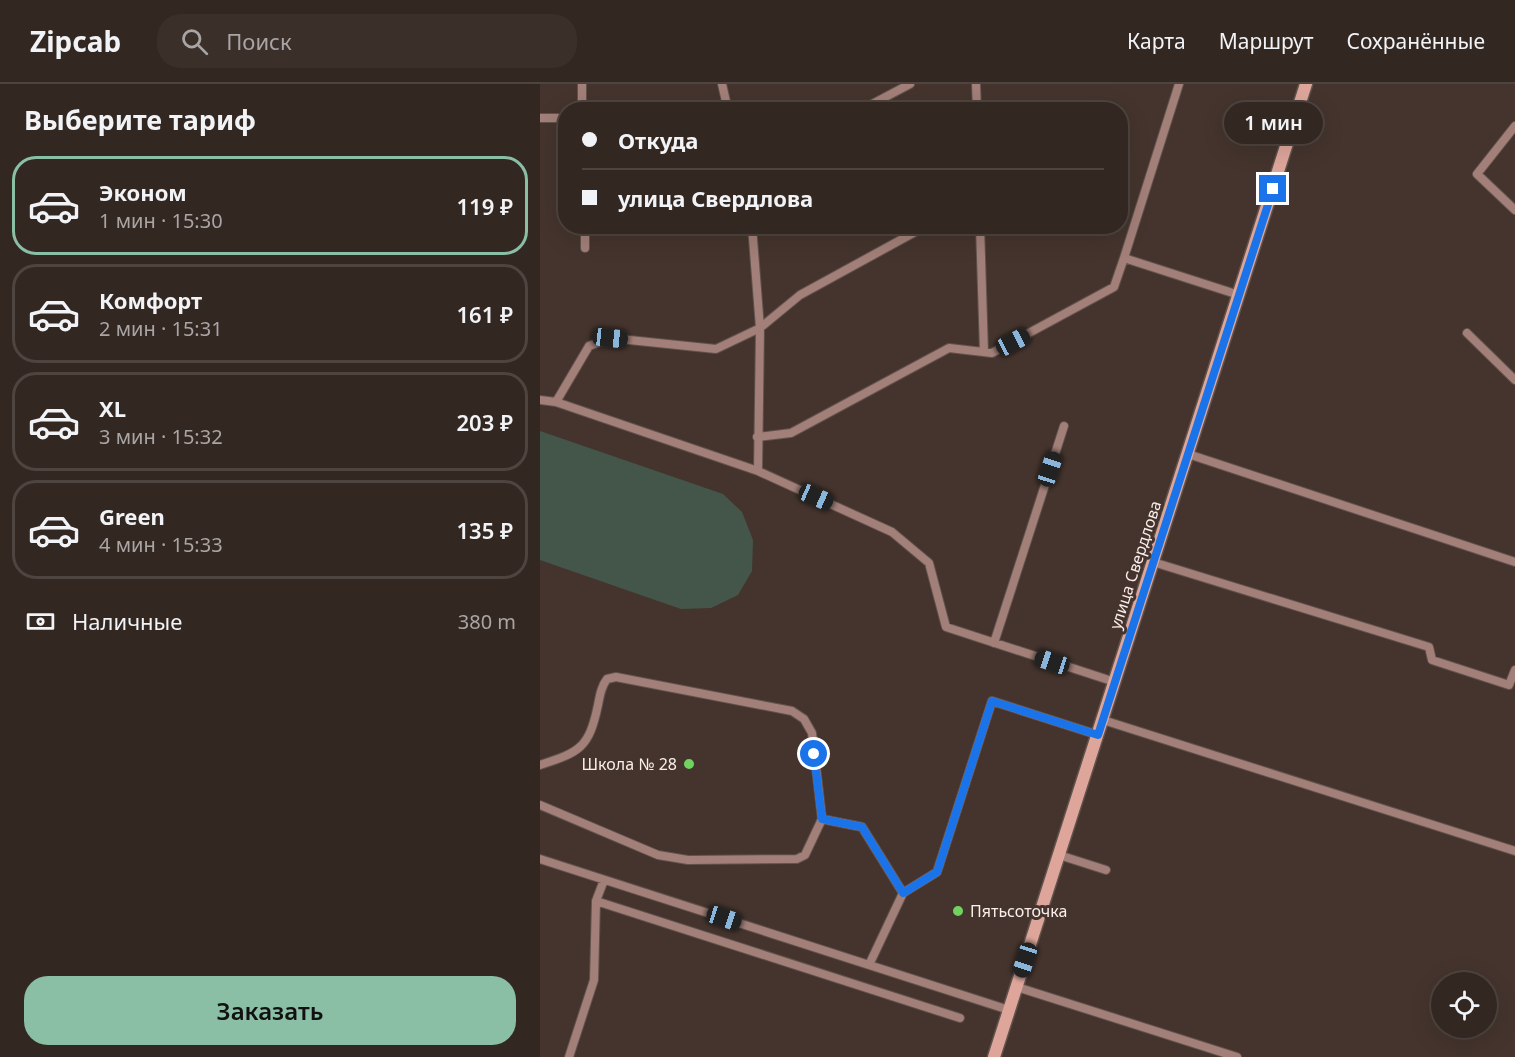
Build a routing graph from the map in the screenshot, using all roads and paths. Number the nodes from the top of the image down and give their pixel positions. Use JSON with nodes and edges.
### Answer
{"nodes":[{"id":1,"x":582,"y":84,"type":"edge"},
{"id":2,"x":723,"y":84,"type":"edge"},
{"id":3,"x":910,"y":84,"type":"edge"},
{"id":4,"x":976,"y":84,"type":"edge"},
{"id":5,"x":1179,"y":84,"type":"edge"},
{"id":6,"x":1306,"y":84,"type":"edge"},
{"id":7,"x":582,"y":102,"type":"edge"},
{"id":8,"x":726,"y":102,"type":"edge"},
{"id":9,"x":876,"y":102,"type":"edge"},
{"id":10,"x":977,"y":102,"type":"edge"},
{"id":11,"x":540,"y":118,"type":"edge"},
{"id":12,"x":558,"y":118,"type":"edge"},
{"id":13,"x":1515,"y":126,"type":"edge"},
{"id":14,"x":1515,"y":210,"type":"edge"},
{"id":15,"x":585,"y":234,"type":"edge"},
{"id":16,"x":753,"y":234,"type":"edge"},
{"id":17,"x":911,"y":234,"type":"edge"},
{"id":18,"x":980,"y":234,"type":"edge"},
{"id":19,"x":585,"y":248,"type":"dead end"},
{"id":20,"x":1124,"y":258,"type":"junction"},
{"id":21,"x":1239,"y":294,"type":"junction"},
{"id":22,"x":760,"y":328,"type":"junction"},
{"id":23,"x":1467,"y":333,"type":"dead end"},
{"id":24,"x":984,"y":352,"type":"junction"},
{"id":25,"x":1515,"y":380,"type":"edge"},
{"id":26,"x":540,"y":400,"type":"edge"},
{"id":27,"x":556,"y":402,"type":"junction"},
{"id":28,"x":1064,"y":426,"type":"dead end"},
{"id":29,"x":757,"y":437,"type":"junction"},
{"id":30,"x":1188,"y":454,"type":"junction"},
{"id":31,"x":758,"y":471,"type":"junction"},
{"id":32,"x":1153,"y":562,"type":"junction"},
{"id":33,"x":1515,"y":562,"type":"edge"},
{"id":34,"x":994,"y":643,"type":"junction"},
{"id":35,"x":1515,"y":670,"type":"edge"},
{"id":36,"x":1114,"y":682,"type":"junction"},
{"id":37,"x":1103,"y":720,"type":"junction"},
{"id":38,"x":1098,"y":735,"type":"junction"},
{"id":39,"x":540,"y":765,"type":"edge"},
{"id":40,"x":540,"y":805,"type":"edge"},
{"id":41,"x":822,"y":819,"type":"junction"},
{"id":42,"x":1515,"y":851,"type":"edge"},
{"id":43,"x":1059,"y":855,"type":"junction"},
{"id":44,"x":540,"y":860,"type":"edge"},
{"id":45,"x":1106,"y":870,"type":"dead end"},
{"id":46,"x":604,"y":879,"type":"junction"},
{"id":47,"x":903,"y":893,"type":"junction"},
{"id":48,"x":597,"y":901,"type":"junction"},
{"id":49,"x":869,"y":965,"type":"junction"},
{"id":50,"x":1017,"y":987,"type":"junction"},
{"id":51,"x":1010,"y":1010,"type":"junction"},
{"id":52,"x":960,"y":1018,"type":"dead end"},
{"id":53,"x":569,"y":1057,"type":"edge"},
{"id":54,"x":994,"y":1057,"type":"edge"},
{"id":55,"x":1237,"y":1057,"type":"edge"}],
"edges":[{"from":1,"to":7,"type":"lane"},
{"from":2,"to":8,"type":"lane"},
{"from":3,"to":9,"type":"lane"},
{"from":4,"to":10,"type":"lane"},
{"from":5,"to":20,"type":"lane"},
{"from":6,"to":21,"type":"main road","name":"улица Свердлова"},
{"from":11,"to":12,"type":"lane"},
{"from":13,"to":14,"type":"lane"},
{"from":15,"to":19,"type":"lane"},
{"from":16,"to":22,"type":"lane"},
{"from":17,"to":22,"type":"lane"},
{"from":18,"to":24,"type":"lane"},
{"from":20,"to":21,"type":"lane"},
{"from":20,"to":24,"type":"lane"},
{"from":21,"to":30,"type":"main road","name":"улица Свердлова"},
{"from":22,"to":27,"type":"lane"},
{"from":22,"to":29,"type":"lane"},
{"from":23,"to":25,"type":"lane"},
{"from":24,"to":29,"type":"lane"},
{"from":26,"to":27,"type":"lane"},
{"from":27,"to":31,"type":"lane"},
{"from":28,"to":34,"type":"lane"},
{"from":29,"to":31,"type":"lane"},
{"from":30,"to":32,"type":"main road","name":"улица Свердлова"},
{"from":30,"to":33,"type":"lane"},
{"from":31,"to":34,"type":"lane"},
{"from":32,"to":35,"type":"lane"},
{"from":32,"to":36,"type":"main road","name":"улица Свердлова"},
{"from":34,"to":36,"type":"lane"},
{"from":36,"to":37,"type":"main road","name":"улица Свердлова"},
{"from":37,"to":38,"type":"main road","name":"улица Свердлова"},
{"from":37,"to":42,"type":"lane"},
{"from":38,"to":43,"type":"main road","name":"улица Свердлова"},
{"from":38,"to":47,"type":"lane"},
{"from":39,"to":41,"type":"lane"},
{"from":40,"to":41,"type":"lane"},
{"from":41,"to":47,"type":"lane"},
{"from":43,"to":45,"type":"lane"},
{"from":43,"to":50,"type":"main road","name":"улица Свердлова"},
{"from":44,"to":46,"type":"lane"},
{"from":46,"to":48,"type":"lane"},
{"from":46,"to":49,"type":"lane"},
{"from":47,"to":49,"type":"lane"},
{"from":48,"to":52,"type":"lane"},
{"from":48,"to":53,"type":"lane"},
{"from":49,"to":51,"type":"lane"},
{"from":50,"to":51,"type":"main road","name":"улица Свердлова"},
{"from":50,"to":55,"type":"lane"},
{"from":51,"to":54,"type":"main road","name":"улица Свердлова"}]}
